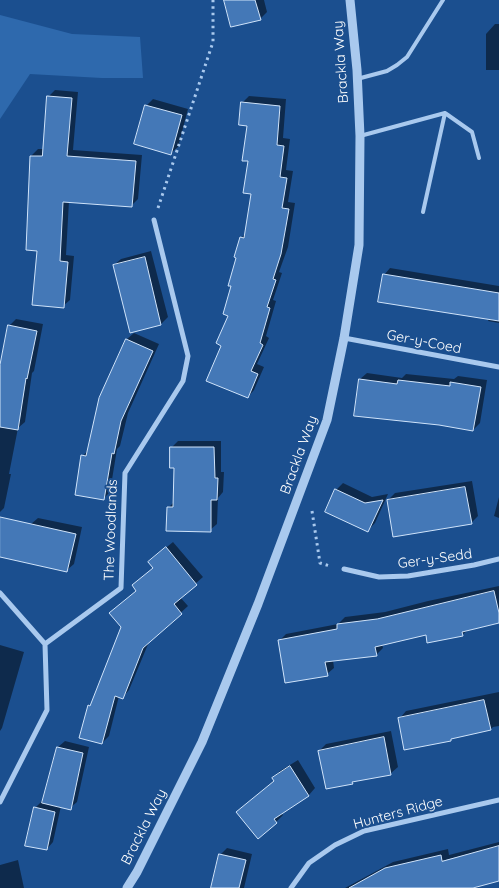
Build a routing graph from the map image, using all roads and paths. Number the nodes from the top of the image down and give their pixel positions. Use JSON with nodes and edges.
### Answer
{"nodes":[{"id":1,"x":213,"y":0,"type":"edge"},
{"id":2,"x":350,"y":0,"type":"edge"},
{"id":3,"x":443,"y":0,"type":"edge"},
{"id":4,"x":357,"y":79,"type":"junction"},
{"id":5,"x":445,"y":113,"type":"junction"},
{"id":6,"x":360,"y":136,"type":"junction"},
{"id":7,"x":479,"y":158,"type":"dead end"},
{"id":8,"x":423,"y":212,"type":"dead end"},
{"id":9,"x":154,"y":220,"type":"joint"},
{"id":10,"x":344,"y":338,"type":"junction"},
{"id":11,"x":499,"y":367,"type":"edge"},
{"id":12,"x":310,"y":505,"type":"dead end"},
{"id":13,"x":499,"y":559,"type":"edge"},
{"id":14,"x":345,"y":569,"type":"joint"},
{"id":15,"x":0,"y":593,"type":"edge"},
{"id":16,"x":45,"y":644,"type":"junction"},
{"id":17,"x":499,"y":800,"type":"edge"},
{"id":18,"x":0,"y":802,"type":"edge"},
{"id":19,"x":127,"y":888,"type":"edge"},
{"id":20,"x":291,"y":888,"type":"edge"}],
"edges":[{"from":1,"to":9,"type":"path"},
{"from":2,"to":4,"type":"street","name":"Brackla Way"},
{"from":3,"to":4,"type":"lane"},
{"from":4,"to":6,"type":"street","name":"Brackla Way"},
{"from":5,"to":6,"type":"lane"},
{"from":5,"to":7,"type":"lane"},
{"from":5,"to":8,"type":"lane"},
{"from":6,"to":10,"type":"street","name":"Brackla Way"},
{"from":9,"to":16,"type":"street","name":"The Woodlands"},
{"from":10,"to":11,"type":"street","name":"Ger-y-Coed"},
{"from":10,"to":19,"type":"street","name":"Brackla Way"},
{"from":12,"to":14,"type":"path"},
{"from":13,"to":14,"type":"street","name":"Ger-y-Sedd"},
{"from":15,"to":16,"type":"street"},
{"from":16,"to":18,"type":"street"},
{"from":17,"to":20,"type":"street","name":"Hunters Ridge"}]}
